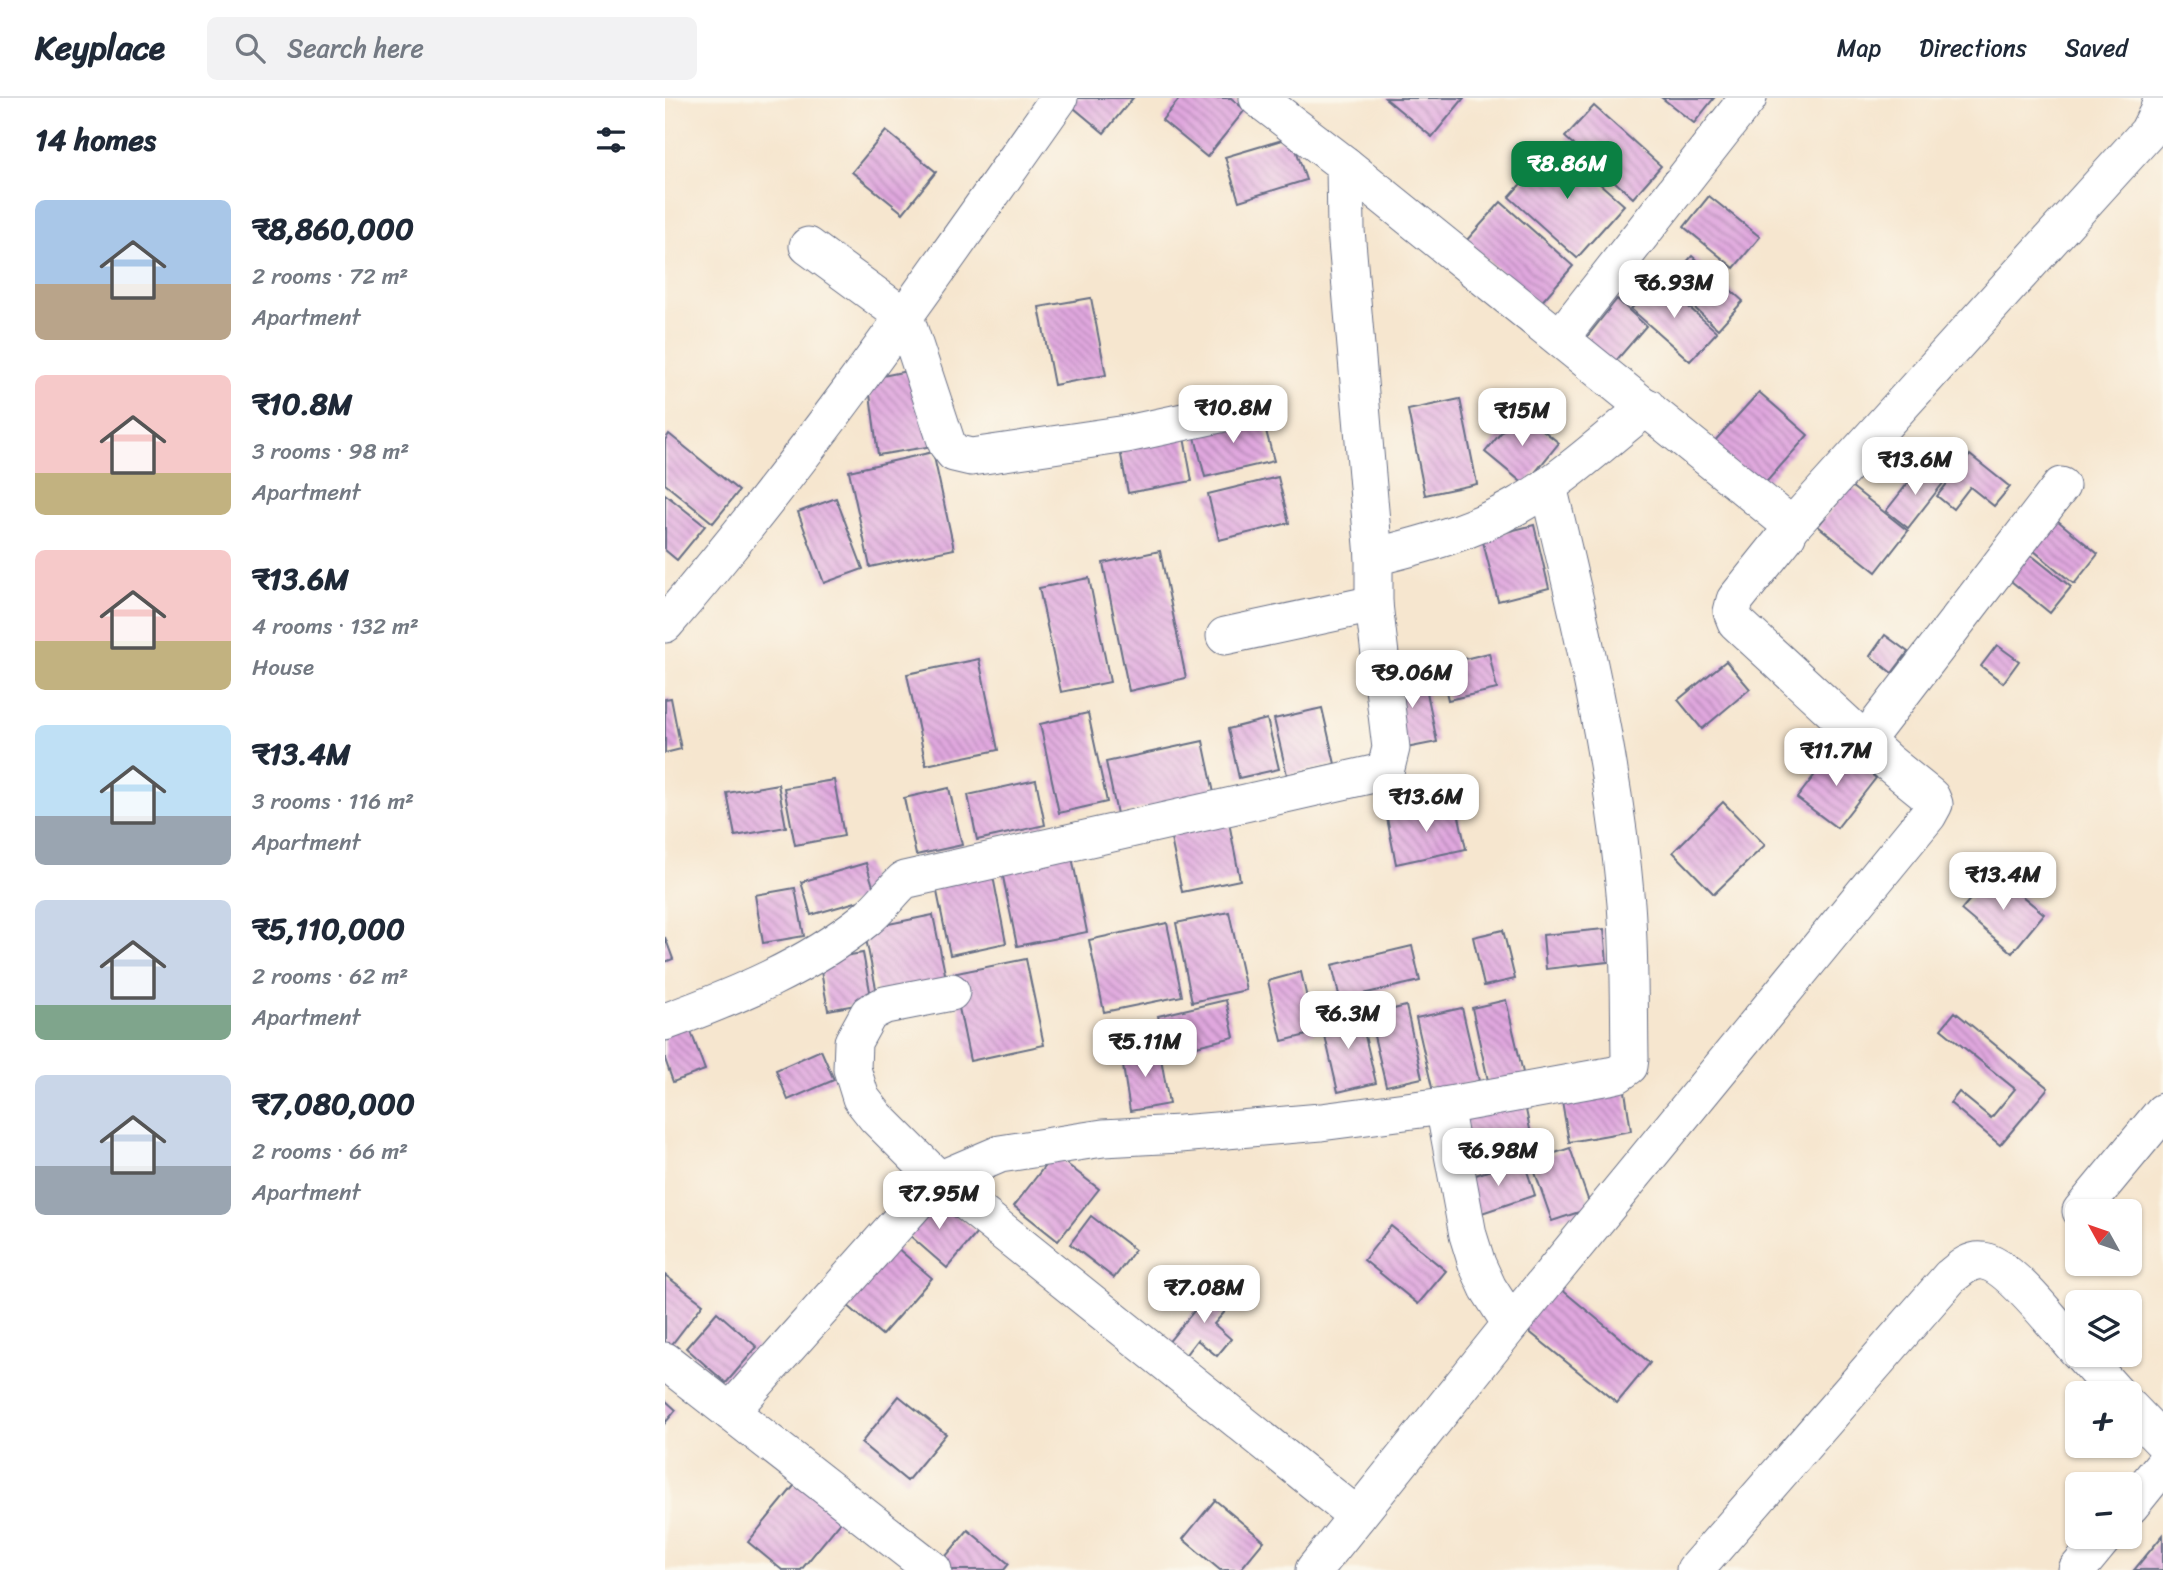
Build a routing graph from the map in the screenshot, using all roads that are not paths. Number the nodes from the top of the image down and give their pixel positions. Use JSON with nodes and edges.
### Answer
{"nodes":[{"id":1,"x":1059,"y":98,"type":"edge"},
{"id":2,"x":1258,"y":98,"type":"edge"},
{"id":3,"x":1748,"y":98,"type":"edge"},
{"id":4,"x":2162,"y":98,"type":"edge"},
{"id":5,"x":1345,"y":165,"type":"junction"},
{"id":6,"x":808,"y":246,"type":"dead end"},
{"id":7,"x":905,"y":317,"type":"junction"},
{"id":8,"x":1560,"y":338,"type":"junction"},
{"id":9,"x":1647,"y":407,"type":"junction"},
{"id":10,"x":1234,"y":411,"type":"dead end"},
{"id":11,"x":1548,"y":486,"type":"junction"},
{"id":12,"x":2060,"y":486,"type":"dead end"},
{"id":13,"x":1790,"y":528,"type":"junction"},
{"id":14,"x":1374,"y":557,"type":"junction"},
{"id":15,"x":1374,"y":604,"type":"junction"},
{"id":16,"x":665,"y":624,"type":"edge"},
{"id":17,"x":1225,"y":636,"type":"dead end"},
{"id":18,"x":1865,"y":741,"type":"junction"},
{"id":19,"x":951,"y":992,"type":"dead end"},
{"id":20,"x":665,"y":1022,"type":"edge"},
{"id":21,"x":1444,"y":1106,"type":"junction"},
{"id":22,"x":2163,"y":1112,"type":"edge"},
{"id":23,"x":939,"y":1180,"type":"junction"},
{"id":24,"x":2091,"y":1199,"type":"edge"},
{"id":25,"x":1511,"y":1324,"type":"junction"},
{"id":26,"x":2065,"y":1337,"type":"edge"},
{"id":27,"x":665,"y":1361,"type":"edge"},
{"id":28,"x":2093,"y":1367,"type":"edge"},
{"id":29,"x":2105,"y":1381,"type":"edge"},
{"id":30,"x":730,"y":1412,"type":"junction"},
{"id":31,"x":2142,"y":1420,"type":"edge"},
{"id":32,"x":2163,"y":1442,"type":"edge"},
{"id":33,"x":2163,"y":1465,"type":"edge"},
{"id":34,"x":2142,"y":1491,"type":"edge"},
{"id":35,"x":1357,"y":1516,"type":"junction"},
{"id":36,"x":2094,"y":1549,"type":"edge"},
{"id":37,"x":933,"y":1570,"type":"edge"},
{"id":38,"x":1314,"y":1570,"type":"edge"},
{"id":39,"x":1695,"y":1570,"type":"edge"},
{"id":40,"x":2077,"y":1570,"type":"edge"}],
"edges":[{"from":1,"to":7,"type":"street"},
{"from":2,"to":5,"type":"street"},
{"from":3,"to":8,"type":"street"},
{"from":4,"to":13,"type":"street"},
{"from":5,"to":8,"type":"street"},
{"from":5,"to":14,"type":"street"},
{"from":6,"to":7,"type":"street"},
{"from":7,"to":10,"type":"street"},
{"from":7,"to":16,"type":"street"},
{"from":8,"to":9,"type":"street"},
{"from":9,"to":11,"type":"street"},
{"from":9,"to":13,"type":"street"},
{"from":11,"to":14,"type":"street"},
{"from":11,"to":21,"type":"street"},
{"from":12,"to":18,"type":"street"},
{"from":13,"to":18,"type":"street"},
{"from":14,"to":15,"type":"street"},
{"from":15,"to":17,"type":"street"},
{"from":15,"to":20,"type":"street"},
{"from":18,"to":25,"type":"street"},
{"from":19,"to":23,"type":"street"},
{"from":21,"to":23,"type":"street"},
{"from":21,"to":25,"type":"street"},
{"from":22,"to":24,"type":"street"},
{"from":23,"to":30,"type":"street"},
{"from":23,"to":35,"type":"street"},
{"from":25,"to":35,"type":"street"},
{"from":26,"to":39,"type":"street"},
{"from":27,"to":30,"type":"street"},
{"from":28,"to":29,"type":"street"},
{"from":30,"to":37,"type":"street"},
{"from":31,"to":32,"type":"street"},
{"from":33,"to":34,"type":"street"},
{"from":35,"to":38,"type":"street"},
{"from":36,"to":40,"type":"street"}]}
